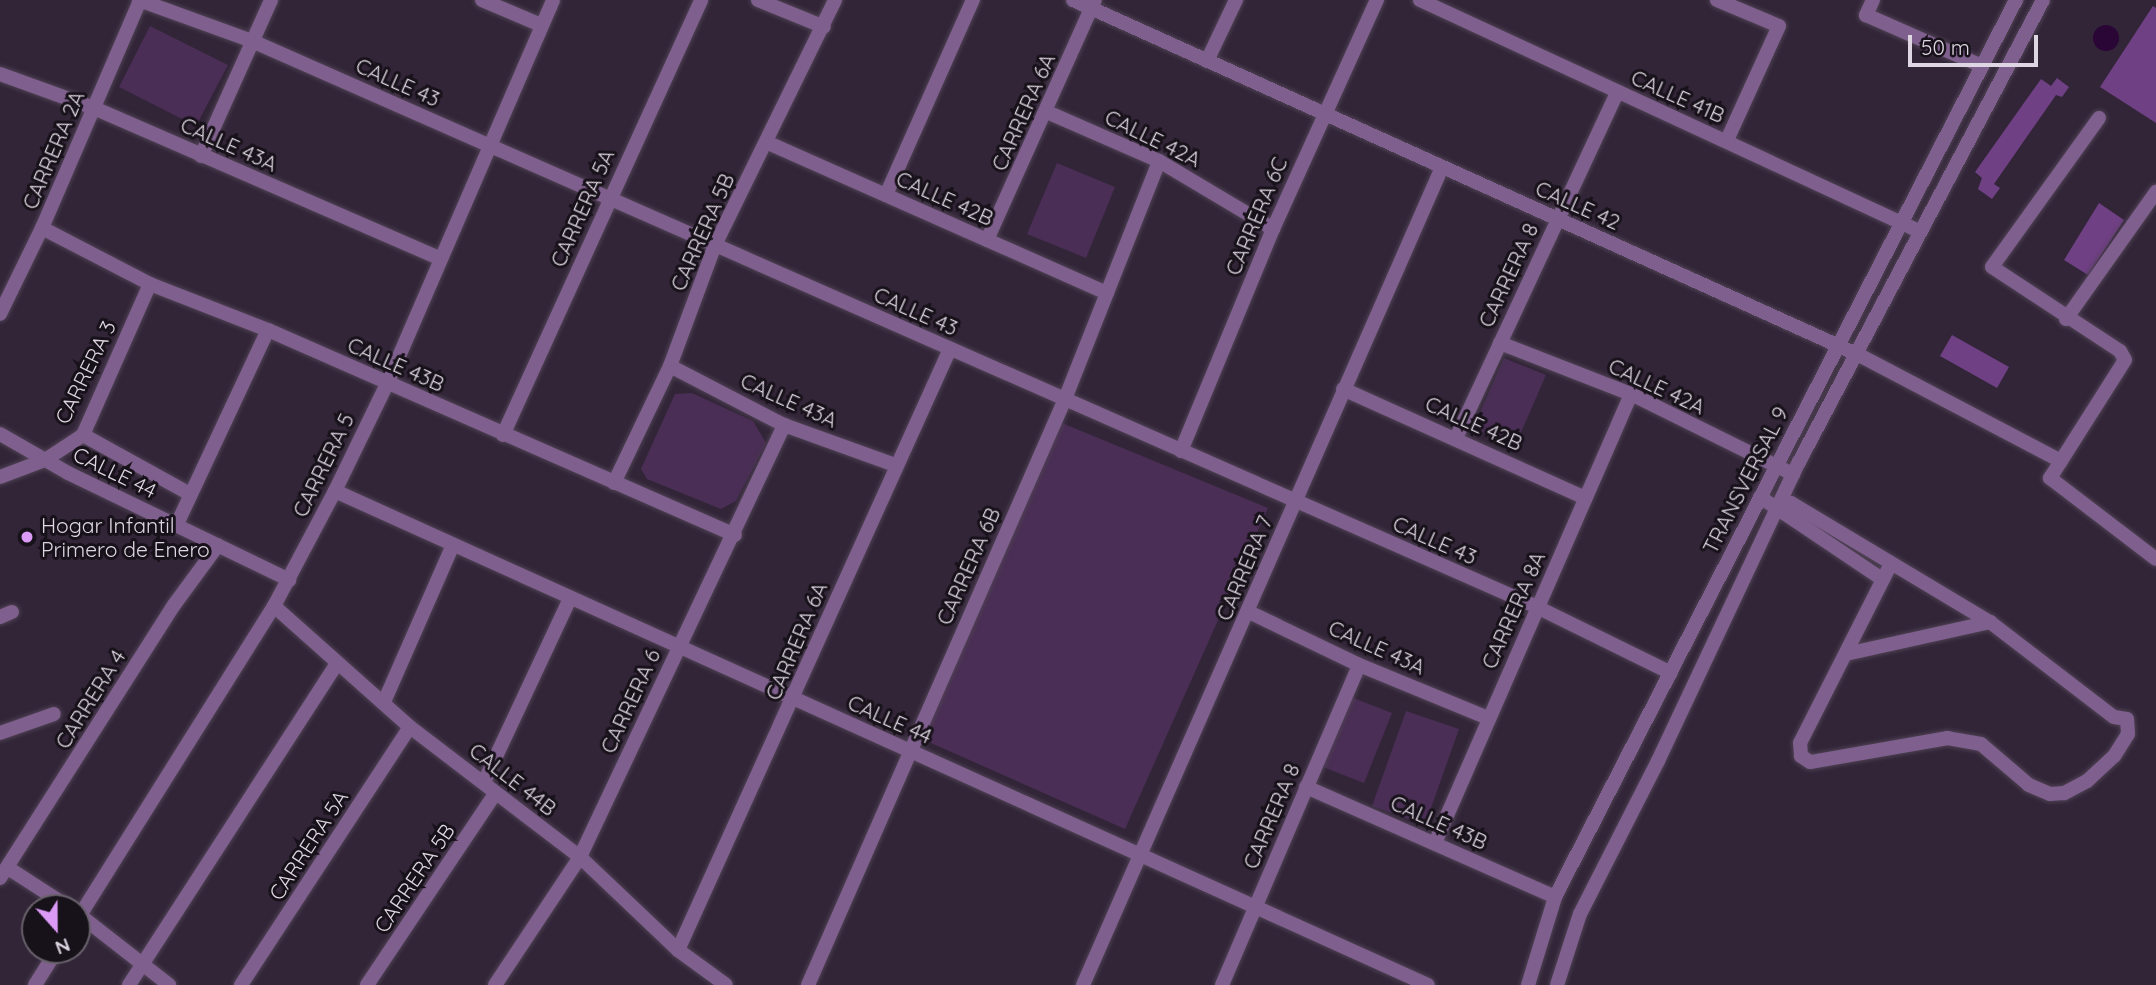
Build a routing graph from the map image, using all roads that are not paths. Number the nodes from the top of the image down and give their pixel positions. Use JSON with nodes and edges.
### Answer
{"nodes":[{"id":1,"x":140,"y":0,"type":"edge"},
{"id":2,"x":271,"y":0,"type":"edge"},
{"id":3,"x":482,"y":0,"type":"edge"},
{"id":4,"x":552,"y":0,"type":"edge"},
{"id":5,"x":701,"y":0,"type":"edge"},
{"id":6,"x":758,"y":0,"type":"edge"},
{"id":7,"x":835,"y":0,"type":"edge"},
{"id":8,"x":973,"y":0,"type":"edge"},
{"id":9,"x":1073,"y":0,"type":"edge"},
{"id":10,"x":1236,"y":0,"type":"edge"},
{"id":11,"x":1377,"y":0,"type":"edge"},
{"id":12,"x":1420,"y":0,"type":"edge"},
{"id":13,"x":1717,"y":0,"type":"edge"},
{"id":14,"x":1873,"y":0,"type":"edge"},
{"id":15,"x":2016,"y":0,"type":"edge"},
{"id":16,"x":2043,"y":0,"type":"edge"},
{"id":17,"x":1093,"y":4,"type":"edge"},
{"id":18,"x":2004,"y":23,"type":"junction"},
{"id":19,"x":541,"y":25,"type":"junction"},
{"id":20,"x":824,"y":27,"type":"junction"},
{"id":21,"x":2025,"y":35,"type":"junction"},
{"id":22,"x":252,"y":41,"type":"junction"},
{"id":23,"x":1208,"y":61,"type":"junction"},
{"id":24,"x":1982,"y":66,"type":"junction"},
{"id":25,"x":0,"y":74,"type":"edge"},
{"id":26,"x":1617,"y":92,"type":"junction"},
{"id":27,"x":94,"y":108,"type":"junction"},
{"id":28,"x":1047,"y":112,"type":"junction"},
{"id":29,"x":1323,"y":113,"type":"junction"},
{"id":30,"x":2099,"y":118,"type":"dead end"},
{"id":31,"x":1727,"y":141,"type":"junction"},
{"id":32,"x":766,"y":142,"type":"junction"},
{"id":33,"x":488,"y":145,"type":"junction"},
{"id":34,"x":201,"y":156,"type":"junction"},
{"id":35,"x":1159,"y":161,"type":"junction"},
{"id":36,"x":1442,"y":167,"type":"junction"},
{"id":37,"x":2156,"y":192,"type":"edge"},
{"id":38,"x":886,"y":195,"type":"junction"},
{"id":39,"x":609,"y":198,"type":"junction"},
{"id":40,"x":1558,"y":219,"type":"junction"},
{"id":41,"x":1900,"y":222,"type":"junction"},
{"id":42,"x":43,"y":228,"type":"junction"},
{"id":43,"x":1273,"y":229,"type":"junction"},
{"id":44,"x":1919,"y":231,"type":"junction"},
{"id":45,"x":987,"y":240,"type":"junction"},
{"id":46,"x":715,"y":245,"type":"junction"},
{"id":47,"x":439,"y":258,"type":"junction"},
{"id":48,"x":150,"y":284,"type":"junction"},
{"id":49,"x":1107,"y":293,"type":"junction"},
{"id":50,"x":0,"y":314,"type":"edge"},
{"id":51,"x":2066,"y":319,"type":"junction"},
{"id":52,"x":268,"y":331,"type":"junction"},
{"id":53,"x":1500,"y":342,"type":"junction"},
{"id":54,"x":1836,"y":345,"type":"junction"},
{"id":55,"x":950,"y":349,"type":"junction"},
{"id":56,"x":1858,"y":355,"type":"junction"},
{"id":57,"x":670,"y":366,"type":"junction"},
{"id":58,"x":387,"y":383,"type":"junction"},
{"id":59,"x":1343,"y":389,"type":"junction"},
{"id":60,"x":1632,"y":394,"type":"junction"},
{"id":61,"x":1065,"y":399,"type":"junction"},
{"id":62,"x":784,"y":425,"type":"junction"},
{"id":63,"x":0,"y":434,"type":"edge"},
{"id":64,"x":83,"y":435,"type":"junction"},
{"id":65,"x":503,"y":435,"type":"junction"},
{"id":66,"x":1455,"y":438,"type":"junction"},
{"id":67,"x":1181,"y":451,"type":"junction"},
{"id":68,"x":45,"y":460,"type":"junction"},
{"id":69,"x":2061,"y":461,"type":"junction"},
{"id":70,"x":895,"y":465,"type":"junction"},
{"id":71,"x":1776,"y":467,"type":"junction"},
{"id":72,"x":1793,"y":474,"type":"junction"},
{"id":73,"x":0,"y":477,"type":"edge"},
{"id":74,"x":614,"y":483,"type":"junction"},
{"id":75,"x":335,"y":491,"type":"junction"},
{"id":76,"x":190,"y":494,"type":"junction"},
{"id":77,"x":1760,"y":497,"type":"junction"},
{"id":78,"x":1586,"y":498,"type":"junction"},
{"id":79,"x":1295,"y":501,"type":"junction"},
{"id":80,"x":1779,"y":505,"type":"junction"},
{"id":81,"x":177,"y":523,"type":"junction"},
{"id":82,"x":1825,"y":533,"type":"junction"},
{"id":83,"x":735,"y":535,"type":"junction"},
{"id":84,"x":218,"y":545,"type":"junction"},
{"id":85,"x":453,"y":545,"type":"junction"},
{"id":86,"x":2156,"y":559,"type":"edge"},
{"id":87,"x":1891,"y":564,"type":"junction"},
{"id":88,"x":1882,"y":579,"type":"junction"},
{"id":89,"x":289,"y":580,"type":"junction"},
{"id":90,"x":570,"y":598,"type":"junction"},
{"id":91,"x":274,"y":606,"type":"junction"},
{"id":92,"x":1537,"y":607,"type":"junction"},
{"id":93,"x":1250,"y":612,"type":"junction"},
{"id":94,"x":1990,"y":622,"type":"junction"},
{"id":95,"x":679,"y":647,"type":"junction"},
{"id":96,"x":1846,"y":654,"type":"junction"},
{"id":97,"x":337,"y":663,"type":"junction"},
{"id":98,"x":1359,"y":665,"type":"junction"},
{"id":99,"x":1671,"y":674,"type":"junction"},
{"id":100,"x":795,"y":699,"type":"junction"},
{"id":101,"x":384,"y":702,"type":"junction"},
{"id":102,"x":54,"y":714,"type":"dead end"},
{"id":103,"x":1488,"y":718,"type":"junction"},
{"id":104,"x":410,"y":727,"type":"junction"},
{"id":105,"x":0,"y":733,"type":"edge"},
{"id":106,"x":909,"y":751,"type":"junction"},
{"id":107,"x":484,"y":782,"type":"junction"},
{"id":108,"x":1306,"y":787,"type":"junction"},
{"id":109,"x":495,"y":794,"type":"junction"},
{"id":110,"x":1435,"y":843,"type":"junction"},
{"id":111,"x":1137,"y":854,"type":"junction"},
{"id":112,"x":580,"y":857,"type":"junction"},
{"id":113,"x":4,"y":873,"type":"edge"},
{"id":114,"x":41,"y":894,"type":"edge"},
{"id":115,"x":89,"y":894,"type":"edge"},
{"id":116,"x":1555,"y":897,"type":"junction"},
{"id":117,"x":1255,"y":907,"type":"junction"},
{"id":118,"x":91,"y":925,"type":"edge"},
{"id":119,"x":678,"y":950,"type":"junction"},
{"id":120,"x":49,"y":964,"type":"edge"},
{"id":121,"x":143,"y":964,"type":"junction"},
{"id":122,"x":35,"y":985,"type":"edge"},
{"id":123,"x":129,"y":985,"type":"edge"},
{"id":124,"x":169,"y":985,"type":"edge"},
{"id":125,"x":241,"y":985,"type":"edge"},
{"id":126,"x":368,"y":985,"type":"edge"},
{"id":127,"x":495,"y":985,"type":"edge"},
{"id":128,"x":726,"y":985,"type":"edge"},
{"id":129,"x":808,"y":985,"type":"edge"},
{"id":130,"x":1083,"y":985,"type":"edge"},
{"id":131,"x":1222,"y":985,"type":"edge"},
{"id":132,"x":1428,"y":985,"type":"edge"},
{"id":133,"x":1528,"y":985,"type":"edge"},
{"id":134,"x":1557,"y":985,"type":"edge"}],
"edges":[{"from":1,"to":22,"type":"street","name":"CALLE 43"},
{"from":1,"to":27,"type":"street","name":"CARRERA 2A"},
{"from":2,"to":22,"type":"street"},
{"from":3,"to":19,"type":"street"},
{"from":4,"to":19,"type":"street","name":"CARRERA 5"},
{"from":5,"to":39,"type":"street","name":"CARRERA 5A"},
{"from":6,"to":20,"type":"street"},
{"from":7,"to":20,"type":"street","name":"CARRERA 5B"},
{"from":8,"to":38,"type":"street"},
{"from":9,"to":17,"type":"street","name":"CALLE 42"},
{"from":10,"to":23,"type":"street"},
{"from":11,"to":29,"type":"street","name":"CARRERA 6C"},
{"from":12,"to":26,"type":"street","name":"CALLE 41B"},
{"from":13,"to":31,"type":"street"},
{"from":14,"to":24,"type":"street"},
{"from":15,"to":18,"type":"street","name":"TRANSVERSAL 9"},
{"from":16,"to":21,"type":"street","name":"TRANSVERSAL 9"},
{"from":17,"to":23,"type":"street","name":"CALLE 42"},
{"from":17,"to":28,"type":"street","name":"CARRERA 6A"},
{"from":18,"to":21,"type":"street"},
{"from":18,"to":24,"type":"street","name":"TRANSVERSAL 9"},
{"from":19,"to":33,"type":"street","name":"CARRERA 5"},
{"from":20,"to":32,"type":"street","name":"CARRERA 5B"},
{"from":21,"to":44,"type":"street","name":"TRANSVERSAL 9"},
{"from":22,"to":33,"type":"street","name":"CALLE 43"},
{"from":22,"to":34,"type":"street"},
{"from":23,"to":29,"type":"street","name":"CALLE 42"},
{"from":24,"to":41,"type":"street","name":"TRANSVERSAL 9"},
{"from":25,"to":27,"type":"street","name":"CALLE 43A"},
{"from":26,"to":31,"type":"street","name":"CALLE 41B"},
{"from":26,"to":40,"type":"street","name":"CARRERA 8"},
{"from":27,"to":34,"type":"street","name":"CALLE 43A"},
{"from":27,"to":42,"type":"street","name":"CARRERA 2A"},
{"from":28,"to":35,"type":"street","name":"CALLE 42A"},
{"from":28,"to":45,"type":"street","name":"CARRERA 6A"},
{"from":29,"to":36,"type":"street","name":"CALLE 42"},
{"from":29,"to":43,"type":"street","name":"CARRERA 6C"},
{"from":30,"to":51,"type":"street"},
{"from":31,"to":41,"type":"street","name":"CALLE 41B"},
{"from":32,"to":38,"type":"street","name":"CALLE 42B"},
{"from":32,"to":46,"type":"street","name":"CARRERA 5B"},
{"from":33,"to":39,"type":"street","name":"CALLE 43"},
{"from":33,"to":47,"type":"street","name":"CARRERA 5"},
{"from":34,"to":47,"type":"street","name":"CALLE 43A"},
{"from":35,"to":43,"type":"street","name":"CALLE 42A"},
{"from":35,"to":49,"type":"street","name":"CARRERA 6B"},
{"from":36,"to":40,"type":"street","name":"CALLE 42"},
{"from":36,"to":59,"type":"street","name":"CARRERA 7"},
{"from":37,"to":51,"type":"street"},
{"from":38,"to":45,"type":"street","name":"CALLE 42B"},
{"from":39,"to":46,"type":"street","name":"CALLE 43"},
{"from":39,"to":65,"type":"street","name":"CARRERA 5A"},
{"from":40,"to":53,"type":"street","name":"CARRERA 8"},
{"from":40,"to":54,"type":"street","name":"CALLE 42"},
{"from":41,"to":44,"type":"street","name":"CALLE 41B"},
{"from":41,"to":54,"type":"street","name":"TRANSVERSAL 9"},
{"from":42,"to":48,"type":"street","name":"CALLE 43B"},
{"from":42,"to":50,"type":"street","name":"CARRERA 2A"},
{"from":43,"to":67,"type":"street","name":"CARRERA 6C"},
{"from":44,"to":56,"type":"street","name":"TRANSVERSAL 9"},
{"from":45,"to":49,"type":"street","name":"CALLE 42B"},
{"from":46,"to":55,"type":"street","name":"CALLE 43"},
{"from":46,"to":57,"type":"street","name":"CARRERA 5B"},
{"from":47,"to":58,"type":"street","name":"CARRERA 5"},
{"from":48,"to":52,"type":"street","name":"CALLE 43B"},
{"from":48,"to":64,"type":"street","name":"CARRERA 3"},
{"from":49,"to":61,"type":"street","name":"CARRERA 6B"},
{"from":51,"to":69,"type":"street"},
{"from":52,"to":58,"type":"street","name":"CALLE 43B"},
{"from":52,"to":76,"type":"street"},
{"from":53,"to":60,"type":"street","name":"CALLE 42A"},
{"from":53,"to":66,"type":"street","name":"CARRERA 8"},
{"from":54,"to":56,"type":"street","name":"CALLE 42"},
{"from":54,"to":71,"type":"street","name":"TRANSVERSAL 9"},
{"from":55,"to":61,"type":"street","name":"CALLE 43"},
{"from":55,"to":70,"type":"street","name":"CARRERA 6A"},
{"from":56,"to":69,"type":"street","name":"CALLE 42"},
{"from":56,"to":72,"type":"street","name":"TRANSVERSAL 9"},
{"from":57,"to":62,"type":"street","name":"CALLE 43A"},
{"from":57,"to":74,"type":"street","name":"CARRERA 5B"},
{"from":58,"to":65,"type":"street","name":"CALLE 43B"},
{"from":58,"to":75,"type":"street","name":"CARRERA 5"},
{"from":59,"to":66,"type":"street","name":"CALLE 42B"},
{"from":59,"to":79,"type":"street","name":"CARRERA 7"},
{"from":60,"to":71,"type":"street","name":"CALLE 42A"},
{"from":60,"to":78,"type":"street","name":"CARRERA 8A"},
{"from":61,"to":67,"type":"street","name":"CALLE 43"},
{"from":61,"to":106,"type":"street","name":"CARRERA 6B"},
{"from":62,"to":70,"type":"street","name":"CALLE 43A"},
{"from":62,"to":83,"type":"street","name":"CARRERA 6"},
{"from":63,"to":68,"type":"street","name":"CALLE 44"},
{"from":64,"to":68,"type":"street","name":"CARRERA 3"},
{"from":64,"to":76,"type":"street","name":"CALLE 44"},
{"from":65,"to":74,"type":"street","name":"CALLE 43B"},
{"from":66,"to":78,"type":"street","name":"CALLE 42B"},
{"from":67,"to":79,"type":"street","name":"CALLE 43"},
{"from":68,"to":73,"type":"street","name":"CARRERA 3"},
{"from":68,"to":81,"type":"street","name":"CALLE 44"},
{"from":69,"to":86,"type":"street"},
{"from":70,"to":100,"type":"street","name":"CARRERA 6A"},
{"from":71,"to":72,"type":"street","name":"CALLE 42A"},
{"from":71,"to":77,"type":"street","name":"TRANSVERSAL 9"},
{"from":72,"to":80,"type":"street","name":"TRANSVERSAL 9"},
{"from":74,"to":83,"type":"street","name":"CALLE 43B"},
{"from":75,"to":85,"type":"street","name":"CALLE 44"},
{"from":75,"to":89,"type":"street","name":"CARRERA 5"},
{"from":76,"to":81,"type":"street"},
{"from":77,"to":80,"type":"street"},
{"from":77,"to":99,"type":"street","name":"TRANSVERSAL 9"},
{"from":78,"to":92,"type":"street","name":"CARRERA 8A"},
{"from":79,"to":92,"type":"street","name":"CALLE 43"},
{"from":79,"to":93,"type":"street","name":"CARRERA 7"},
{"from":80,"to":82,"type":"street"},
{"from":80,"to":134,"type":"street","name":"TRANSVERSAL 9"},
{"from":81,"to":84,"type":"street","name":"CALLE 44"},
{"from":82,"to":87,"type":"street"},
{"from":82,"to":88,"type":"street"},
{"from":83,"to":95,"type":"street","name":"CARRERA 6"},
{"from":84,"to":89,"type":"street","name":"CALLE 44"},
{"from":84,"to":113,"type":"street","name":"CARRERA 4"},
{"from":85,"to":90,"type":"street","name":"CALLE 44"},
{"from":85,"to":101,"type":"street"},
{"from":87,"to":88,"type":"street"},
{"from":87,"to":94,"type":"street"},
{"from":88,"to":96,"type":"street"},
{"from":89,"to":91,"type":"street","name":"CARRERA 5"},
{"from":90,"to":95,"type":"street","name":"CALLE 44"},
{"from":90,"to":107,"type":"street"},
{"from":91,"to":97,"type":"street","name":"CALLE 44B"},
{"from":91,"to":115,"type":"street","name":"CARRERA 5"},
{"from":92,"to":99,"type":"street","name":"CALLE 43"},
{"from":92,"to":103,"type":"street","name":"CARRERA 8A"},
{"from":93,"to":98,"type":"street","name":"CALLE 43A"},
{"from":93,"to":111,"type":"street","name":"CARRERA 7"},
{"from":94,"to":96,"type":"street"},
{"from":94,"to":96,"type":"street"},
{"from":95,"to":100,"type":"street","name":"CALLE 44"},
{"from":95,"to":112,"type":"street","name":"CARRERA 6"},
{"from":97,"to":101,"type":"street","name":"CALLE 44B"},
{"from":97,"to":121,"type":"street"},
{"from":98,"to":103,"type":"street","name":"CALLE 43A"},
{"from":98,"to":108,"type":"street","name":"CARRERA 8"},
{"from":99,"to":116,"type":"street","name":"TRANSVERSAL 9"},
{"from":100,"to":106,"type":"street","name":"CALLE 44"},
{"from":100,"to":119,"type":"street","name":"CARRERA 6A"},
{"from":101,"to":104,"type":"street","name":"CALLE 44B"},
{"from":102,"to":105,"type":"street"},
{"from":103,"to":110,"type":"street","name":"CARRERA 8A"},
{"from":104,"to":107,"type":"street","name":"CALLE 44B"},
{"from":104,"to":125,"type":"street","name":"CARRERA 5A"},
{"from":106,"to":111,"type":"street","name":"CALLE 44"},
{"from":106,"to":129,"type":"street","name":"CARRERA 6B"},
{"from":107,"to":109,"type":"street","name":"CALLE 44B"},
{"from":108,"to":110,"type":"street","name":"CALLE 43B"},
{"from":108,"to":117,"type":"street","name":"CARRERA 8"},
{"from":109,"to":112,"type":"street","name":"CALLE 44B"},
{"from":109,"to":126,"type":"street","name":"CARRERA 5B"},
{"from":110,"to":116,"type":"street","name":"CALLE 43B"},
{"from":111,"to":117,"type":"street","name":"CALLE 44"},
{"from":111,"to":130,"type":"street","name":"CARRERA 7"},
{"from":112,"to":119,"type":"street","name":"CALLE 44B"},
{"from":112,"to":127,"type":"street","name":"CARRERA 6"},
{"from":113,"to":114,"type":"street"},
{"from":116,"to":133,"type":"street","name":"TRANSVERSAL 9"},
{"from":117,"to":131,"type":"street","name":"CARRERA 8"},
{"from":117,"to":132,"type":"street","name":"CALLE 44"},
{"from":118,"to":121,"type":"street"},
{"from":119,"to":128,"type":"street","name":"CALLE 44B"},
{"from":120,"to":122,"type":"street"},
{"from":121,"to":123,"type":"street"},
{"from":121,"to":124,"type":"street"}]}
